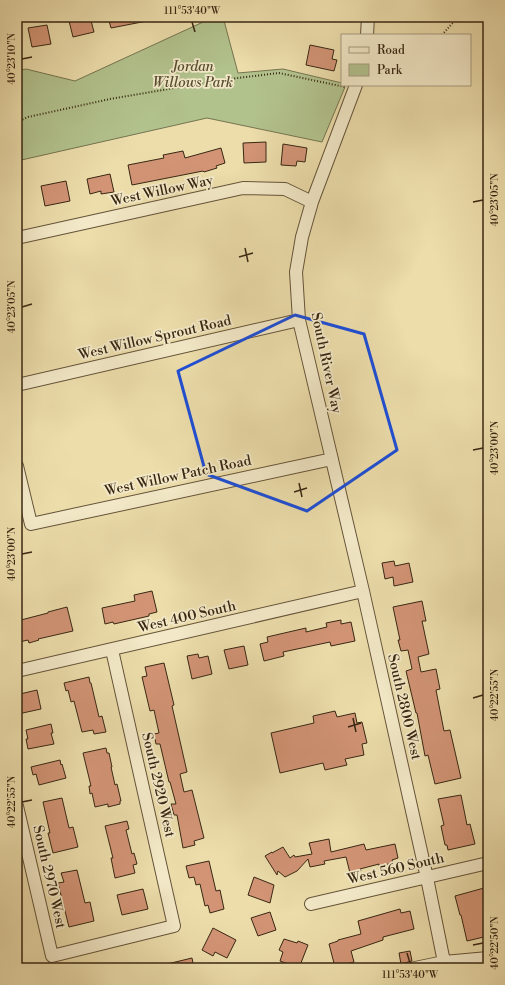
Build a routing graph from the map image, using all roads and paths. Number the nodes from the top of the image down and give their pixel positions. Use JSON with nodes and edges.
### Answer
{"nodes":[{"id":1,"x":368,"y":17,"type":"edge"},
{"id":2,"x":458,"y":17,"type":"edge"},
{"id":3,"x":367,"y":34,"type":"edge"},
{"id":4,"x":443,"y":34,"type":"edge"},
{"id":5,"x":341,"y":84,"type":"edge"},
{"id":6,"x":350,"y":86,"type":"edge"},
{"id":7,"x":17,"y":122,"type":"edge"},
{"id":8,"x":312,"y":202,"type":"junction"},
{"id":9,"x":17,"y":238,"type":"edge"},
{"id":10,"x":300,"y":320,"type":"junction"},
{"id":11,"x":17,"y":384,"type":"edge"},
{"id":12,"x":332,"y":459,"type":"junction"},
{"id":13,"x":17,"y":466,"type":"edge"},
{"id":14,"x":363,"y":591,"type":"junction"},
{"id":15,"x":112,"y":650,"type":"junction"},
{"id":16,"x":17,"y":671,"type":"edge"},
{"id":17,"x":17,"y":806,"type":"edge"},
{"id":18,"x":488,"y":864,"type":"edge"},
{"id":19,"x":427,"y":878,"type":"junction"},
{"id":20,"x":311,"y":904,"type":"dead end"},
{"id":21,"x":52,"y":956,"type":"joint"},
{"id":22,"x":488,"y":958,"type":"edge"},
{"id":23,"x":444,"y":962,"type":"junction"},
{"id":24,"x":415,"y":968,"type":"edge"}],
"edges":[{"from":1,"to":3,"type":"street"},
{"from":2,"to":4,"type":"path"},
{"from":5,"to":7,"type":"path"},
{"from":6,"to":8,"type":"street","name":"South River Way"},
{"from":8,"to":9,"type":"street","name":"West Willow Way"},
{"from":8,"to":10,"type":"street","name":"South River Way"},
{"from":10,"to":11,"type":"street","name":"West Willow Sprout Road"},
{"from":10,"to":12,"type":"street","name":"South River Way"},
{"from":12,"to":13,"type":"street","name":"West Willow Patch Road"},
{"from":12,"to":14,"type":"street","name":"South 2800 West"},
{"from":14,"to":15,"type":"street","name":"West 400 South"},
{"from":14,"to":19,"type":"street","name":"South 2800 West"},
{"from":15,"to":16,"type":"street","name":"West 400 South"},
{"from":15,"to":21,"type":"street","name":"South 2920 West"},
{"from":17,"to":21,"type":"street","name":"South 2970 West"},
{"from":18,"to":19,"type":"street","name":"West 560 South"},
{"from":19,"to":20,"type":"street","name":"West 560 South"},
{"from":19,"to":23,"type":"street","name":"South 2800 West"},
{"from":22,"to":23,"type":"street"},
{"from":23,"to":24,"type":"street"}]}
